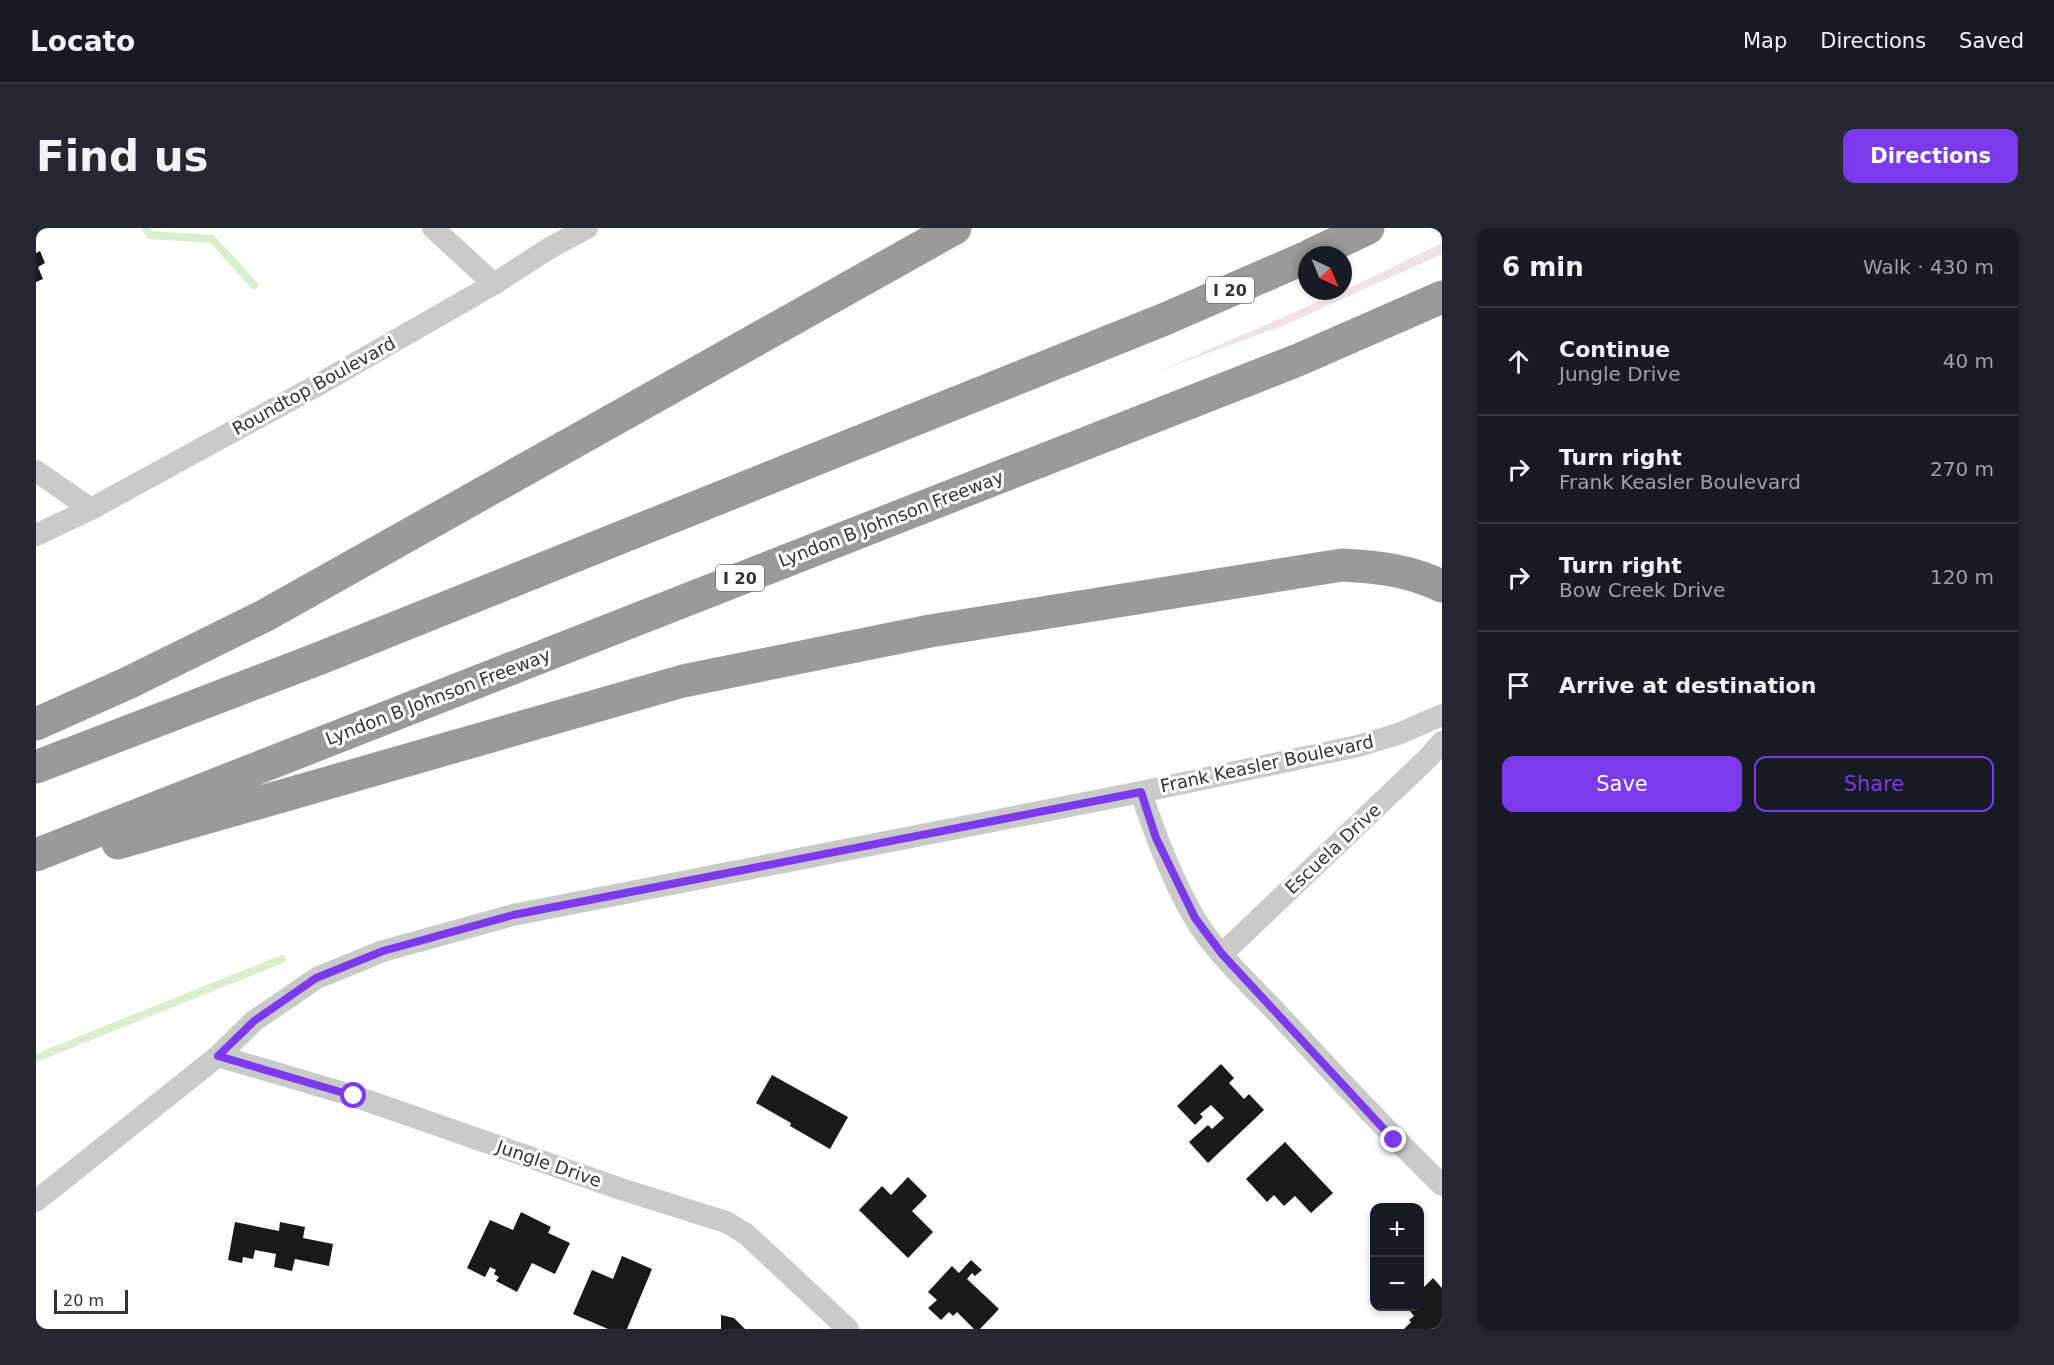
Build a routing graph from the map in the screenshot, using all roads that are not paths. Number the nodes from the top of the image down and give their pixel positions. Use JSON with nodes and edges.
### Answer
{"nodes":[{"id":1,"x":433,"y":228,"type":"edge"},
{"id":2,"x":587,"y":228,"type":"edge"},
{"id":3,"x":955,"y":228,"type":"edge"},
{"id":4,"x":1368,"y":228,"type":"edge"},
{"id":5,"x":1330,"y":246,"type":"edge"},
{"id":6,"x":1298,"y":261,"type":"edge"},
{"id":7,"x":494,"y":284,"type":"junction"},
{"id":8,"x":1442,"y":297,"type":"edge"},
{"id":9,"x":36,"y":471,"type":"edge"},
{"id":10,"x":91,"y":509,"type":"junction"},
{"id":11,"x":36,"y":535,"type":"edge"},
{"id":12,"x":1442,"y":586,"type":"edge"},
{"id":13,"x":1442,"y":715,"type":"edge"},
{"id":14,"x":36,"y":724,"type":"edge"},
{"id":15,"x":1442,"y":742,"type":"edge"},
{"id":16,"x":36,"y":767,"type":"edge"},
{"id":17,"x":1141,"y":792,"type":"junction"},
{"id":18,"x":36,"y":855,"type":"edge"},
{"id":19,"x":36,"y":866,"type":"edge"},
{"id":20,"x":1222,"y":954,"type":"junction"},
{"id":21,"x":218,"y":1056,"type":"junction"},
{"id":22,"x":1442,"y":1185,"type":"edge"},
{"id":23,"x":36,"y":1201,"type":"edge"},
{"id":24,"x":848,"y":1329,"type":"edge"}],
"edges":[{"from":1,"to":7,"type":"street"},
{"from":2,"to":7,"type":"street","name":"Roundtop Boulevard"},
{"from":3,"to":14,"type":"highway"},
{"from":4,"to":5,"type":"highway","number":"I 20"},
{"from":6,"to":16,"type":"highway","number":"I 20"},
{"from":7,"to":10,"type":"street","name":"Roundtop Boulevard"},
{"from":8,"to":18,"type":"highway","name":"Lyndon B Johnson Freeway","number":"I 20"},
{"from":9,"to":10,"type":"street"},
{"from":10,"to":11,"type":"street","name":"Roundtop Boulevard"},
{"from":12,"to":19,"type":"highway"},
{"from":13,"to":17,"type":"street","name":"Frank Keasler Boulevard"},
{"from":15,"to":20,"type":"street","name":"Escuela Drive"},
{"from":17,"to":20,"type":"street"},
{"from":17,"to":21,"type":"street","name":"Frank Keasler Boulevard"},
{"from":20,"to":22,"type":"street"},
{"from":21,"to":23,"type":"street","name":"Frank Keasler Boulevard"},
{"from":21,"to":24,"type":"street","name":"Jungle Drive"}]}
